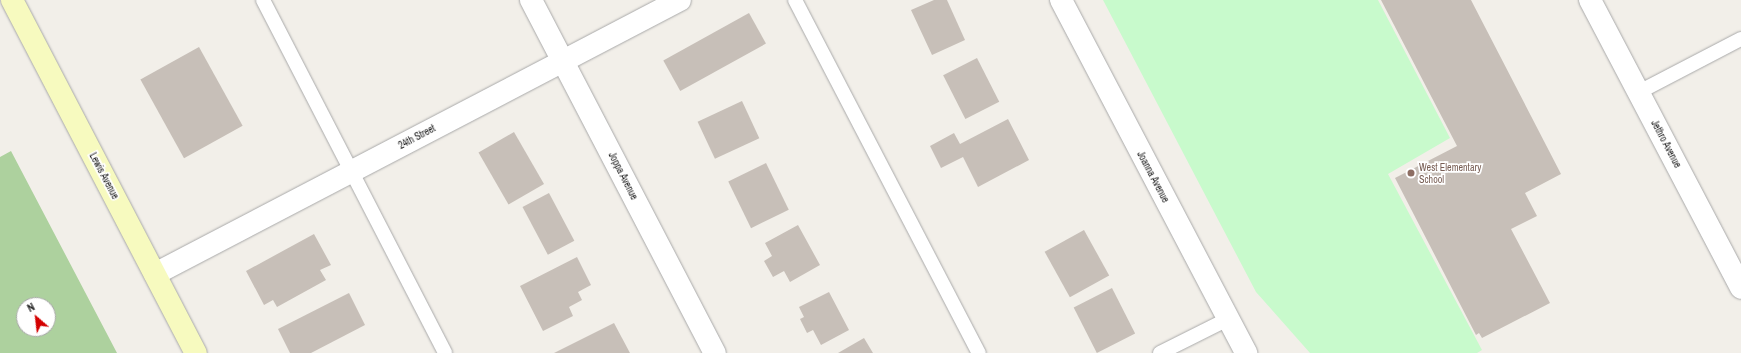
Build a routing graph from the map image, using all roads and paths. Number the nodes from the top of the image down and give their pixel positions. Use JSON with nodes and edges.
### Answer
{"nodes":[{"id":1,"x":12,"y":0,"type":"edge"},
{"id":2,"x":263,"y":0,"type":"edge"},
{"id":3,"x":531,"y":0,"type":"edge"},
{"id":4,"x":680,"y":0,"type":"edge"},
{"id":5,"x":796,"y":0,"type":"edge"},
{"id":6,"x":1061,"y":0,"type":"edge"},
{"id":7,"x":1590,"y":0,"type":"edge"},
{"id":8,"x":1741,"y":39,"type":"edge"},
{"id":9,"x":563,"y":61,"type":"junction"},
{"id":10,"x":1639,"y":92,"type":"junction"},
{"id":11,"x":351,"y":172,"type":"junction"},
{"id":12,"x":155,"y":274,"type":"junction"},
{"id":13,"x":1741,"y":288,"type":"edge"},
{"id":14,"x":1228,"y":319,"type":"junction"},
{"id":15,"x":196,"y":353,"type":"edge"},
{"id":16,"x":445,"y":353,"type":"edge"},
{"id":17,"x":715,"y":353,"type":"edge"},
{"id":18,"x":980,"y":353,"type":"edge"},
{"id":19,"x":1160,"y":353,"type":"edge"},
{"id":20,"x":1246,"y":353,"type":"edge"}],
"edges":[{"from":1,"to":12,"type":"main road","name":"Lewis Avenue"},
{"from":2,"to":11,"type":"lane"},
{"from":3,"to":9,"type":"street","name":"Joppa Avenue"},
{"from":4,"to":9,"type":"street","name":"24th Street"},
{"from":5,"to":18,"type":"lane"},
{"from":6,"to":14,"type":"street","name":"Joanna Avenue"},
{"from":7,"to":10,"type":"street","name":"Jethro Avenue"},
{"from":8,"to":10,"type":"lane"},
{"from":9,"to":11,"type":"street","name":"24th Street"},
{"from":9,"to":17,"type":"street","name":"Joppa Avenue"},
{"from":10,"to":13,"type":"street","name":"Jethro Avenue"},
{"from":11,"to":12,"type":"street","name":"24th Street"},
{"from":11,"to":16,"type":"lane"},
{"from":12,"to":15,"type":"main road","name":"Lewis Avenue"},
{"from":14,"to":19,"type":"lane"},
{"from":14,"to":20,"type":"street","name":"Joanna Avenue"}]}
